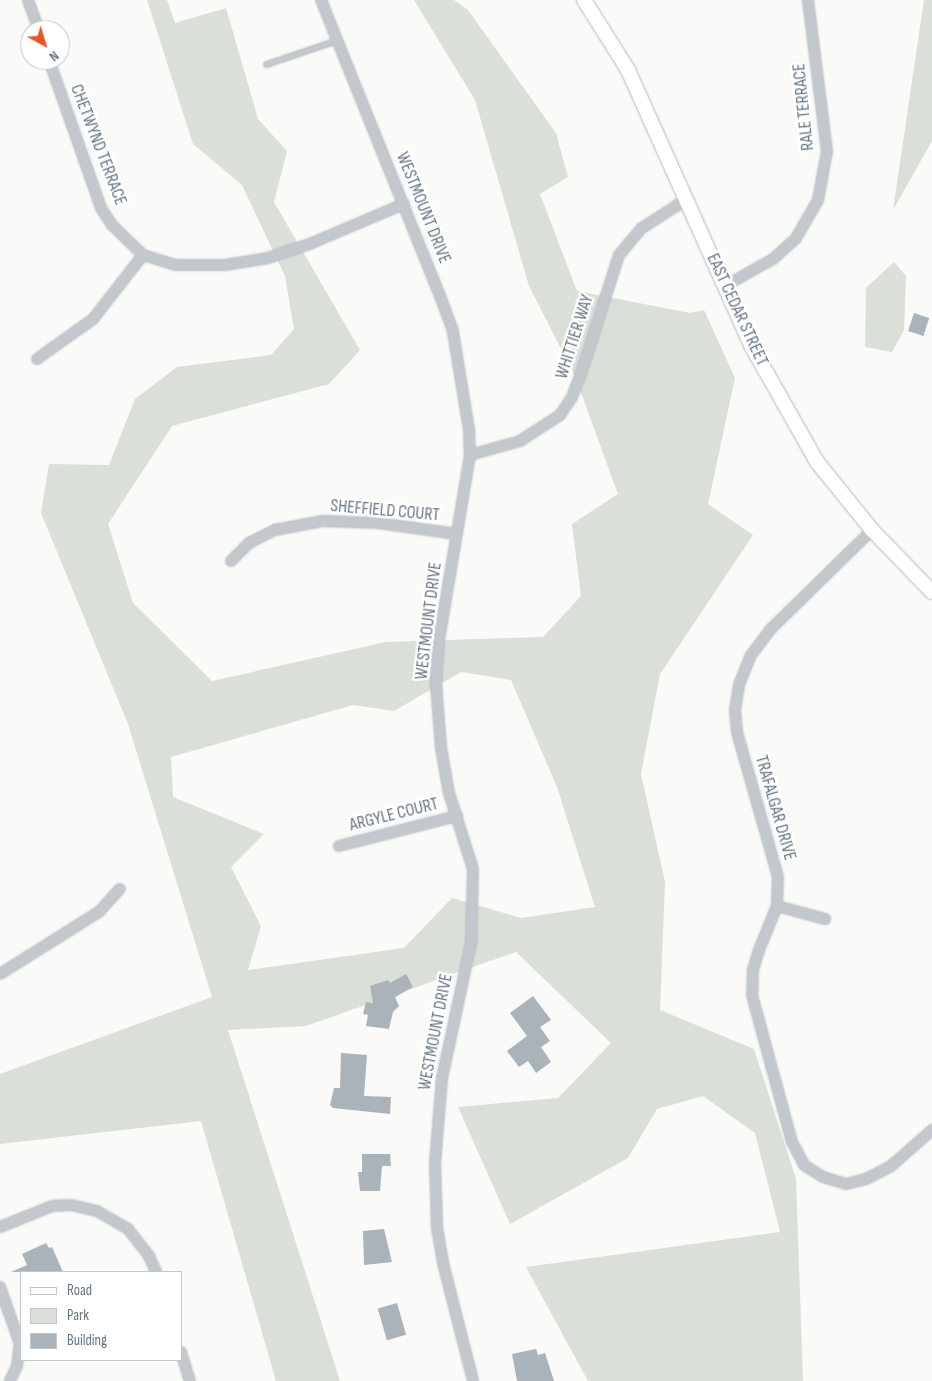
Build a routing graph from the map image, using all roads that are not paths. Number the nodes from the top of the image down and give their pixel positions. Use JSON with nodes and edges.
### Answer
{"nodes":[{"id":1,"x":28,"y":0,"type":"edge"},
{"id":2,"x":321,"y":0,"type":"edge"},
{"id":3,"x":584,"y":0,"type":"edge"},
{"id":4,"x":808,"y":0,"type":"edge"},
{"id":5,"x":35,"y":20,"type":"edge"},
{"id":6,"x":338,"y":40,"type":"junction"},
{"id":7,"x":266,"y":64,"type":"dead end"},
{"id":8,"x":53,"y":70,"type":"edge"},
{"id":9,"x":687,"y":199,"type":"junction"},
{"id":10,"x":404,"y":204,"type":"junction"},
{"id":11,"x":143,"y":255,"type":"junction"},
{"id":12,"x":725,"y":286,"type":"junction"},
{"id":13,"x":37,"y":359,"type":"dead end"},
{"id":14,"x":470,"y":455,"type":"junction"},
{"id":15,"x":872,"y":530,"type":"junction"},
{"id":16,"x":457,"y":534,"type":"junction"},
{"id":17,"x":231,"y":561,"type":"dead end"},
{"id":18,"x":932,"y":592,"type":"edge"},
{"id":19,"x":457,"y":816,"type":"junction"},
{"id":20,"x":339,"y":846,"type":"dead end"},
{"id":21,"x":120,"y":889,"type":"dead end"},
{"id":22,"x":777,"y":906,"type":"junction"},
{"id":23,"x":825,"y":919,"type":"dead end"},
{"id":24,"x":0,"y":974,"type":"edge"},
{"id":25,"x":932,"y":1130,"type":"edge"},
{"id":26,"x":0,"y":1227,"type":"edge"},
{"id":27,"x":156,"y":1271,"type":"edge"},
{"id":28,"x":0,"y":1287,"type":"edge"},
{"id":29,"x":182,"y":1355,"type":"edge"},
{"id":30,"x":10,"y":1381,"type":"edge"},
{"id":31,"x":190,"y":1381,"type":"edge"},
{"id":32,"x":473,"y":1381,"type":"edge"}],
"edges":[{"from":1,"to":5,"type":"street"},
{"from":2,"to":6,"type":"street","name":"WESTMOUNT DRIVE"},
{"from":3,"to":9,"type":"main road","name":"EAST CEDAR STREET"},
{"from":4,"to":12,"type":"street","name":"RALE TERRACE"},
{"from":6,"to":7,"type":"lane"},
{"from":6,"to":10,"type":"street","name":"WESTMOUNT DRIVE"},
{"from":8,"to":11,"type":"street","name":"CHETWYND TERRACE"},
{"from":9,"to":12,"type":"main road","name":"EAST CEDAR STREET"},
{"from":9,"to":14,"type":"street","name":"WHITTIER WAY"},
{"from":10,"to":11,"type":"street","name":"CHETWYND TERRACE"},
{"from":10,"to":14,"type":"street","name":"WESTMOUNT DRIVE"},
{"from":11,"to":13,"type":"street"},
{"from":12,"to":15,"type":"main road","name":"EAST CEDAR STREET"},
{"from":14,"to":16,"type":"street","name":"WESTMOUNT DRIVE"},
{"from":15,"to":18,"type":"main road","name":"EAST CEDAR STREET"},
{"from":15,"to":22,"type":"street","name":"TRAFALGAR DRIVE"},
{"from":16,"to":17,"type":"street","name":"SHEFFIELD COURT"},
{"from":16,"to":19,"type":"street","name":"WESTMOUNT DRIVE"},
{"from":19,"to":20,"type":"street","name":"ARGYLE COURT"},
{"from":19,"to":32,"type":"street","name":"WESTMOUNT DRIVE"},
{"from":21,"to":24,"type":"street"},
{"from":22,"to":23,"type":"street"},
{"from":22,"to":25,"type":"street","name":"TRAFALGAR DRIVE"},
{"from":26,"to":27,"type":"street"},
{"from":28,"to":30,"type":"street"},
{"from":29,"to":31,"type":"street"}]}
